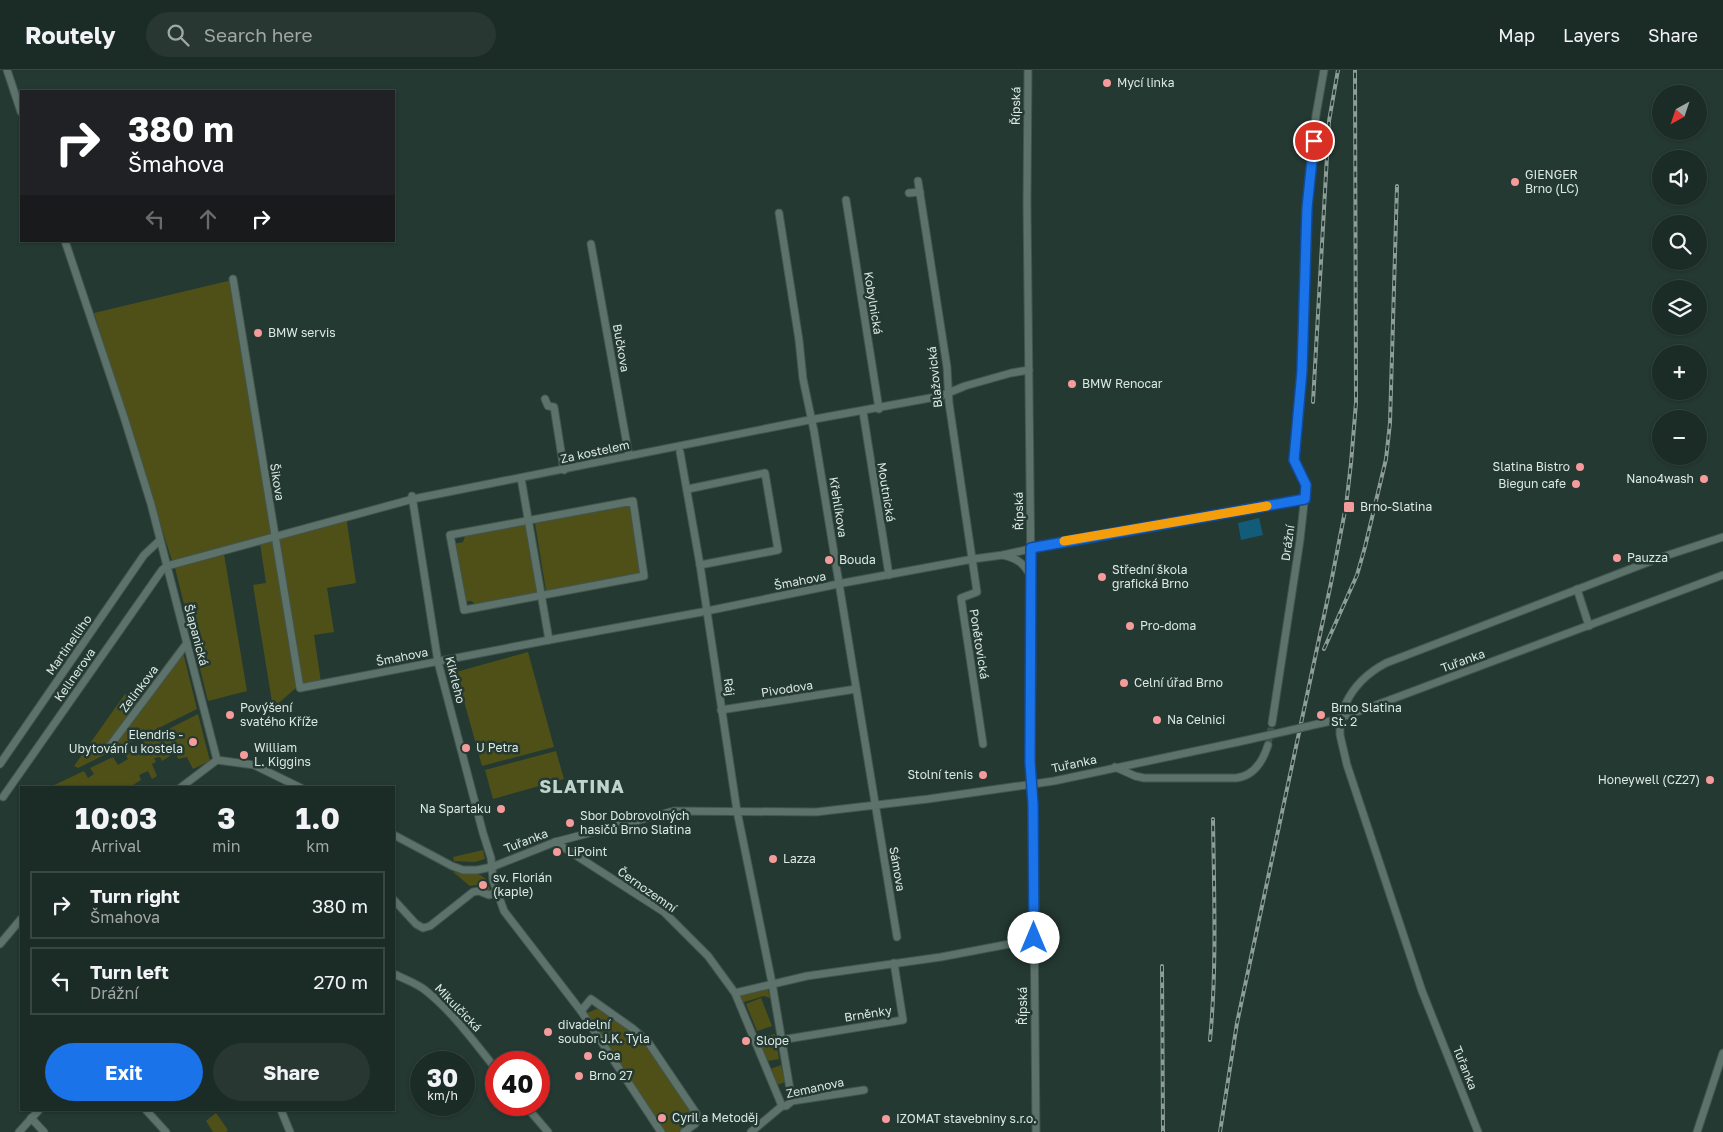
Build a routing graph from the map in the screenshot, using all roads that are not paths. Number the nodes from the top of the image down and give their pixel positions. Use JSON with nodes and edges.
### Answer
{"nodes":[{"id":1,"x":7,"y":70,"type":"edge"},
{"id":2,"x":1028,"y":70,"type":"edge"},
{"id":3,"x":1324,"y":70,"type":"edge"},
{"id":4,"x":20,"y":109,"type":"edge"},
{"id":5,"x":918,"y":181,"type":"dead end"},
{"id":6,"x":920,"y":192,"type":"junction"},
{"id":7,"x":909,"y":193,"type":"dead end"},
{"id":8,"x":846,"y":200,"type":"dead end"},
{"id":9,"x":779,"y":213,"type":"dead end"},
{"id":10,"x":65,"y":242,"type":"edge"},
{"id":11,"x":592,"y":244,"type":"dead end"},
{"id":12,"x":234,"y":279,"type":"dead end"},
{"id":13,"x":1029,"y":370,"type":"junction"},
{"id":14,"x":949,"y":394,"type":"junction"},
{"id":15,"x":545,"y":400,"type":"dead end"},
{"id":16,"x":879,"y":409,"type":"junction"},
{"id":17,"x":863,"y":412,"type":"junction"},
{"id":18,"x":811,"y":420,"type":"junction"},
{"id":19,"x":680,"y":452,"type":"dead end"},
{"id":20,"x":629,"y":456,"type":"junction"},
{"id":21,"x":564,"y":470,"type":"junction"},
{"id":22,"x":521,"y":478,"type":"junction"},
{"id":23,"x":688,"y":489,"type":"junction"},
{"id":24,"x":412,"y":497,"type":"junction"},
{"id":25,"x":1305,"y":499,"type":"junction"},
{"id":26,"x":529,"y":520,"type":"junction"},
{"id":27,"x":274,"y":537,"type":"junction"},
{"id":28,"x":1723,"y":537,"type":"edge"},
{"id":29,"x":159,"y":541,"type":"junction"},
{"id":30,"x":1031,"y":548,"type":"junction"},
{"id":31,"x":1003,"y":555,"type":"junction"},
{"id":32,"x":973,"y":559,"type":"junction"},
{"id":33,"x":700,"y":565,"type":"junction"},
{"id":34,"x":166,"y":566,"type":"junction"},
{"id":35,"x":889,"y":575,"type":"junction"},
{"id":36,"x":1723,"y":575,"type":"edge"},
{"id":37,"x":1031,"y":578,"type":"junction"},
{"id":38,"x":839,"y":584,"type":"junction"},
{"id":39,"x":1577,"y":589,"type":"junction"},
{"id":40,"x":542,"y":597,"type":"junction"},
{"id":41,"x":706,"y":610,"type":"junction"},
{"id":42,"x":1589,"y":626,"type":"junction"},
{"id":43,"x":549,"y":640,"type":"junction"},
{"id":44,"x":187,"y":643,"type":"junction"},
{"id":45,"x":438,"y":662,"type":"junction"},
{"id":46,"x":300,"y":688,"type":"joint"},
{"id":47,"x":856,"y":689,"type":"junction"},
{"id":48,"x":1346,"y":702,"type":"tunnel mouth"},
{"id":49,"x":721,"y":710,"type":"junction"},
{"id":50,"x":1272,"y":723,"type":"tunnel mouth"},
{"id":51,"x":1340,"y":726,"type":"tunnel mouth"},
{"id":52,"x":983,"y":744,"type":"dead end"},
{"id":53,"x":1268,"y":745,"type":"tunnel mouth"},
{"id":54,"x":109,"y":747,"type":"dead end"},
{"id":55,"x":217,"y":760,"type":"junction"},
{"id":56,"x":0,"y":764,"type":"edge"},
{"id":57,"x":1115,"y":767,"type":"junction"},
{"id":58,"x":1032,"y":784,"type":"junction"},
{"id":59,"x":183,"y":786,"type":"edge"},
{"id":60,"x":297,"y":786,"type":"edge"},
{"id":61,"x":3,"y":797,"type":"dead end"},
{"id":62,"x":875,"y":805,"type":"junction"},
{"id":63,"x":737,"y":811,"type":"junction"},
{"id":64,"x":395,"y":836,"type":"edge"},
{"id":65,"x":555,"y":842,"type":"junction"},
{"id":66,"x":492,"y":867,"type":"junction"},
{"id":67,"x":497,"y":892,"type":"junction"},
{"id":68,"x":395,"y":901,"type":"edge"},
{"id":69,"x":20,"y":920,"type":"edge"},
{"id":70,"x":897,"y":937,"type":"dead end"},
{"id":71,"x":1034,"y":938,"type":"junction"},
{"id":72,"x":0,"y":944,"type":"edge"},
{"id":73,"x":894,"y":963,"type":"junction"},
{"id":74,"x":395,"y":974,"type":"edge"},
{"id":75,"x":772,"y":983,"type":"junction"},
{"id":76,"x":735,"y":992,"type":"junction"},
{"id":77,"x":581,"y":1011,"type":"junction"},
{"id":78,"x":781,"y":1040,"type":"junction"},
{"id":79,"x":1723,"y":1053,"type":"edge"},
{"id":80,"x":485,"y":1056,"type":"edge"},
{"id":81,"x":864,"y":1090,"type":"dead end"},
{"id":82,"x":792,"y":1101,"type":"junction"},
{"id":83,"x":782,"y":1106,"type":"junction"},
{"id":84,"x":38,"y":1111,"type":"edge"},
{"id":85,"x":147,"y":1111,"type":"edge"},
{"id":86,"x":280,"y":1111,"type":"edge"},
{"id":87,"x":534,"y":1116,"type":"edge"},
{"id":88,"x":31,"y":1118,"type":"junction"},
{"id":89,"x":19,"y":1132,"type":"edge"},
{"id":90,"x":44,"y":1132,"type":"edge"},
{"id":91,"x":166,"y":1132,"type":"edge"},
{"id":92,"x":290,"y":1132,"type":"edge"},
{"id":93,"x":548,"y":1132,"type":"edge"},
{"id":94,"x":661,"y":1132,"type":"edge"},
{"id":95,"x":684,"y":1132,"type":"edge"},
{"id":96,"x":751,"y":1132,"type":"edge"},
{"id":97,"x":1036,"y":1132,"type":"edge"},
{"id":98,"x":1478,"y":1132,"type":"edge"},
{"id":99,"x":1697,"y":1132,"type":"edge"}],
"edges":[{"from":1,"to":4,"type":"street"},
{"from":2,"to":13,"type":"street","name":"Řípská"},
{"from":3,"to":25,"type":"street","name":"Drážní"},
{"from":5,"to":6,"type":"street","name":"Blažovická"},
{"from":6,"to":7,"type":"street"},
{"from":6,"to":14,"type":"street","name":"Blažovická"},
{"from":8,"to":16,"type":"street","name":"Kobylnická"},
{"from":9,"to":18,"type":"street","name":"Křehlíkova"},
{"from":10,"to":29,"type":"street","name":"Šlapanická"},
{"from":11,"to":20,"type":"street","name":"Bučkova"},
{"from":12,"to":27,"type":"street","name":"Šikova"},
{"from":13,"to":14,"type":"street","name":"Za kostelem"},
{"from":13,"to":30,"type":"street","name":"Řípská"},
{"from":14,"to":16,"type":"street","name":"Za kostelem"},
{"from":14,"to":32,"type":"street","name":"Blažovická"},
{"from":15,"to":21,"type":"street"},
{"from":16,"to":17,"type":"street","name":"Za kostelem"},
{"from":17,"to":18,"type":"street","name":"Za kostelem"},
{"from":17,"to":35,"type":"street","name":"Moutnická"},
{"from":18,"to":20,"type":"street","name":"Za kostelem"},
{"from":18,"to":38,"type":"street","name":"Křehlíkova"},
{"from":19,"to":23,"type":"street","name":"Ráj"},
{"from":20,"to":21,"type":"street","name":"Za kostelem"},
{"from":21,"to":22,"type":"street","name":"Za kostelem"},
{"from":22,"to":24,"type":"street","name":"Za kostelem"},
{"from":22,"to":26,"type":"street"},
{"from":23,"to":33,"type":"street","name":"Ráj"},
{"from":23,"to":33,"type":"street"},
{"from":24,"to":27,"type":"street","name":"Za kostelem"},
{"from":24,"to":45,"type":"street","name":"Kikrleho"},
{"from":25,"to":30,"type":"street","name":"Šmahova"},
{"from":25,"to":50,"type":"street","name":"Drážní"},
{"from":26,"to":40,"type":"street"},
{"from":26,"to":40,"type":"street"},
{"from":26,"to":40,"type":"street"},
{"from":27,"to":34,"type":"street","name":"Za kostelem"},
{"from":27,"to":46,"type":"street","name":"Šikova"},
{"from":28,"to":39,"type":"street","name":"Tuřanka"},
{"from":29,"to":34,"type":"street","name":"Šlapanická"},
{"from":29,"to":56,"type":"street","name":"Martinelliho"},
{"from":30,"to":31,"type":"street","name":"Šmahova"},
{"from":30,"to":37,"type":"street","name":"Řípská"},
{"from":31,"to":32,"type":"street","name":"Šmahova"},
{"from":31,"to":37,"type":"street"},
{"from":32,"to":35,"type":"street","name":"Šmahova"},
{"from":32,"to":52,"type":"street","name":"Ponětovická"},
{"from":33,"to":41,"type":"street","name":"Ráj"},
{"from":34,"to":44,"type":"street","name":"Šlapanická"},
{"from":34,"to":61,"type":"street","name":"Kellnerova"},
{"from":35,"to":38,"type":"street","name":"Šmahova"},
{"from":36,"to":42,"type":"street","name":"Tuřanka"},
{"from":37,"to":58,"type":"street","name":"Řípská"},
{"from":38,"to":41,"type":"street","name":"Šmahova"},
{"from":38,"to":47,"type":"street","name":"Křehlíkova"},
{"from":39,"to":42,"type":"street"},
{"from":39,"to":48,"type":"street","name":"Tuřanka"},
{"from":40,"to":43,"type":"street"},
{"from":41,"to":43,"type":"street","name":"Šmahova"},
{"from":41,"to":49,"type":"street","name":"Ráj"},
{"from":42,"to":57,"type":"street","name":"Tuřanka","bridge":true},
{"from":43,"to":45,"type":"street","name":"Šmahova"},
{"from":44,"to":54,"type":"street","name":"Zelinkova"},
{"from":44,"to":55,"type":"street","name":"Šlapanická"},
{"from":45,"to":46,"type":"street","name":"Šmahova"},
{"from":45,"to":66,"type":"street","name":"Kikrleho"},
{"from":47,"to":49,"type":"street","name":"Pivodova"},
{"from":47,"to":62,"type":"street","name":"Křehlíkova"},
{"from":49,"to":63,"type":"street","name":"Ráj"},
{"from":51,"to":98,"type":"street","name":"Tuřanka"},
{"from":53,"to":57,"type":"street"},
{"from":55,"to":59,"type":"street"},
{"from":55,"to":60,"type":"street"},
{"from":57,"to":58,"type":"street","name":"Tuřanka"},
{"from":58,"to":62,"type":"street","name":"Tuřanka"},
{"from":58,"to":71,"type":"street","name":"Řípská"},
{"from":62,"to":63,"type":"street","name":"Tuřanka"},
{"from":62,"to":70,"type":"street","name":"Sámova"},
{"from":63,"to":65,"type":"street","name":"Tuřanka"},
{"from":63,"to":75,"type":"street"},
{"from":64,"to":66,"type":"street","name":"Tuřanka"},
{"from":65,"to":66,"type":"street","name":"Tuřanka"},
{"from":65,"to":76,"type":"street","name":"Černozemní"},
{"from":66,"to":67,"type":"street","name":"Kikrleho"},
{"from":67,"to":68,"type":"street"},
{"from":67,"to":77,"type":"street","name":"Kikrleho"},
{"from":69,"to":72,"type":"street"},
{"from":71,"to":73,"type":"street"},
{"from":71,"to":97,"type":"street","name":"Řípská"},
{"from":73,"to":75,"type":"street"},
{"from":73,"to":78,"type":"street","name":"Brněnky"},
{"from":74,"to":80,"type":"street","name":"Mikulčická"},
{"from":75,"to":76,"type":"street"},
{"from":75,"to":78,"type":"street"},
{"from":76,"to":83,"type":"street","name":"Černozemní"},
{"from":77,"to":94,"type":"street","name":"Kikrleho"},
{"from":77,"to":95,"type":"street"},
{"from":78,"to":82,"type":"street"},
{"from":79,"to":99,"type":"street"},
{"from":81,"to":82,"type":"street","name":"Zemanova"},
{"from":82,"to":83,"type":"street","name":"Zemanova"},
{"from":83,"to":96,"type":"street","name":"Zemanova"},
{"from":84,"to":88,"type":"street"},
{"from":85,"to":91,"type":"street"},
{"from":86,"to":92,"type":"street"},
{"from":87,"to":93,"type":"street"},
{"from":88,"to":89,"type":"street"},
{"from":88,"to":90,"type":"street"}]}
